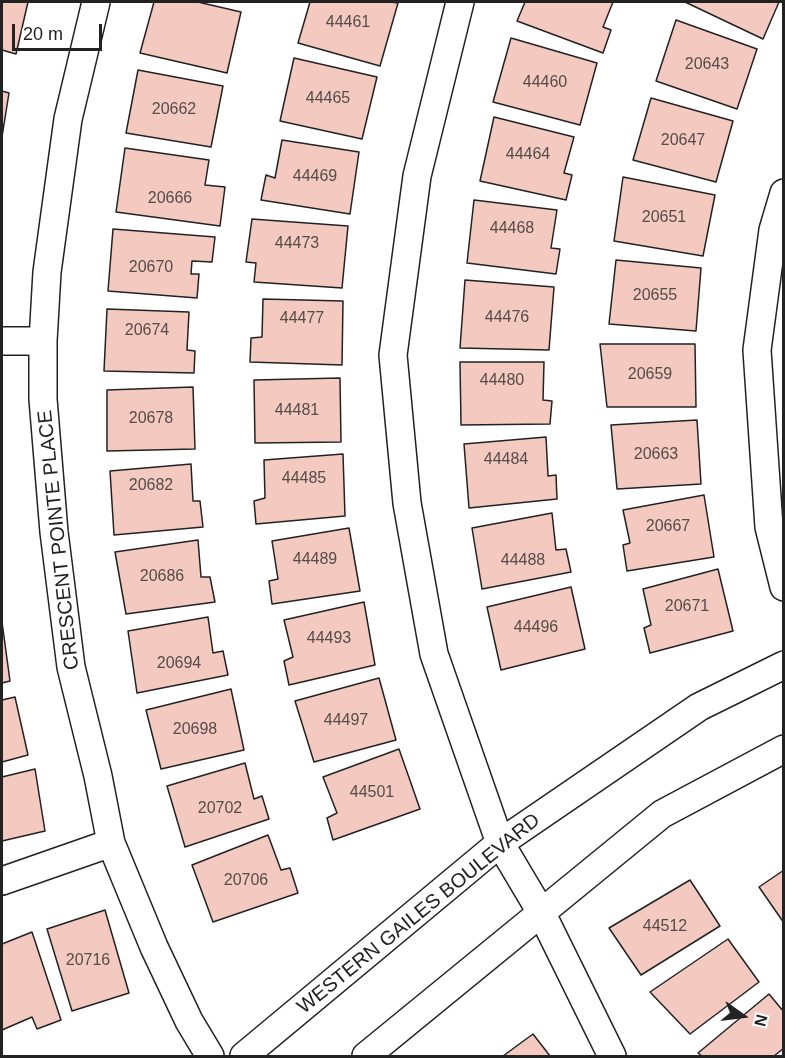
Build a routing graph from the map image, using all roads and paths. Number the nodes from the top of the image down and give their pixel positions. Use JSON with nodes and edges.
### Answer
{"nodes":[{"id":1,"x":96,"y":2,"type":"edge"},
{"id":2,"x":460,"y":2,"type":"edge"},
{"id":3,"x":783,"y":193,"type":"edge"},
{"id":4,"x":2,"y":341,"type":"edge"},
{"id":5,"x":43,"y":341,"type":"junction"},
{"id":6,"x":783,"y":587,"type":"edge"},
{"id":7,"x":783,"y":665,"type":"edge"},
{"id":8,"x":783,"y":749,"type":"edge"},
{"id":9,"x":111,"y":843,"type":"junction"},
{"id":10,"x":500,"y":843,"type":"junction"},
{"id":11,"x":2,"y":881,"type":"edge"},
{"id":12,"x":541,"y":912,"type":"junction"},
{"id":13,"x":210,"y":1056,"type":"edge"},
{"id":14,"x":244,"y":1056,"type":"edge"},
{"id":15,"x":366,"y":1056,"type":"edge"},
{"id":16,"x":612,"y":1056,"type":"edge"}],
"edges":[{"from":1,"to":5,"type":"street","name":"CRESCENT POINTE PLACE"},
{"from":2,"to":10,"type":"street"},
{"from":3,"to":6,"type":"street"},
{"from":4,"to":5,"type":"street"},
{"from":5,"to":9,"type":"street","name":"CRESCENT POINTE PLACE"},
{"from":7,"to":10,"type":"street","name":"WESTERN GAILES BOULEVARD"},
{"from":8,"to":12,"type":"street"},
{"from":9,"to":11,"type":"street"},
{"from":9,"to":13,"type":"street","name":"CRESCENT POINTE PLACE"},
{"from":10,"to":12,"type":"street"},
{"from":10,"to":14,"type":"street","name":"WESTERN GAILES BOULEVARD"},
{"from":12,"to":15,"type":"street"},
{"from":12,"to":16,"type":"street"}]}
